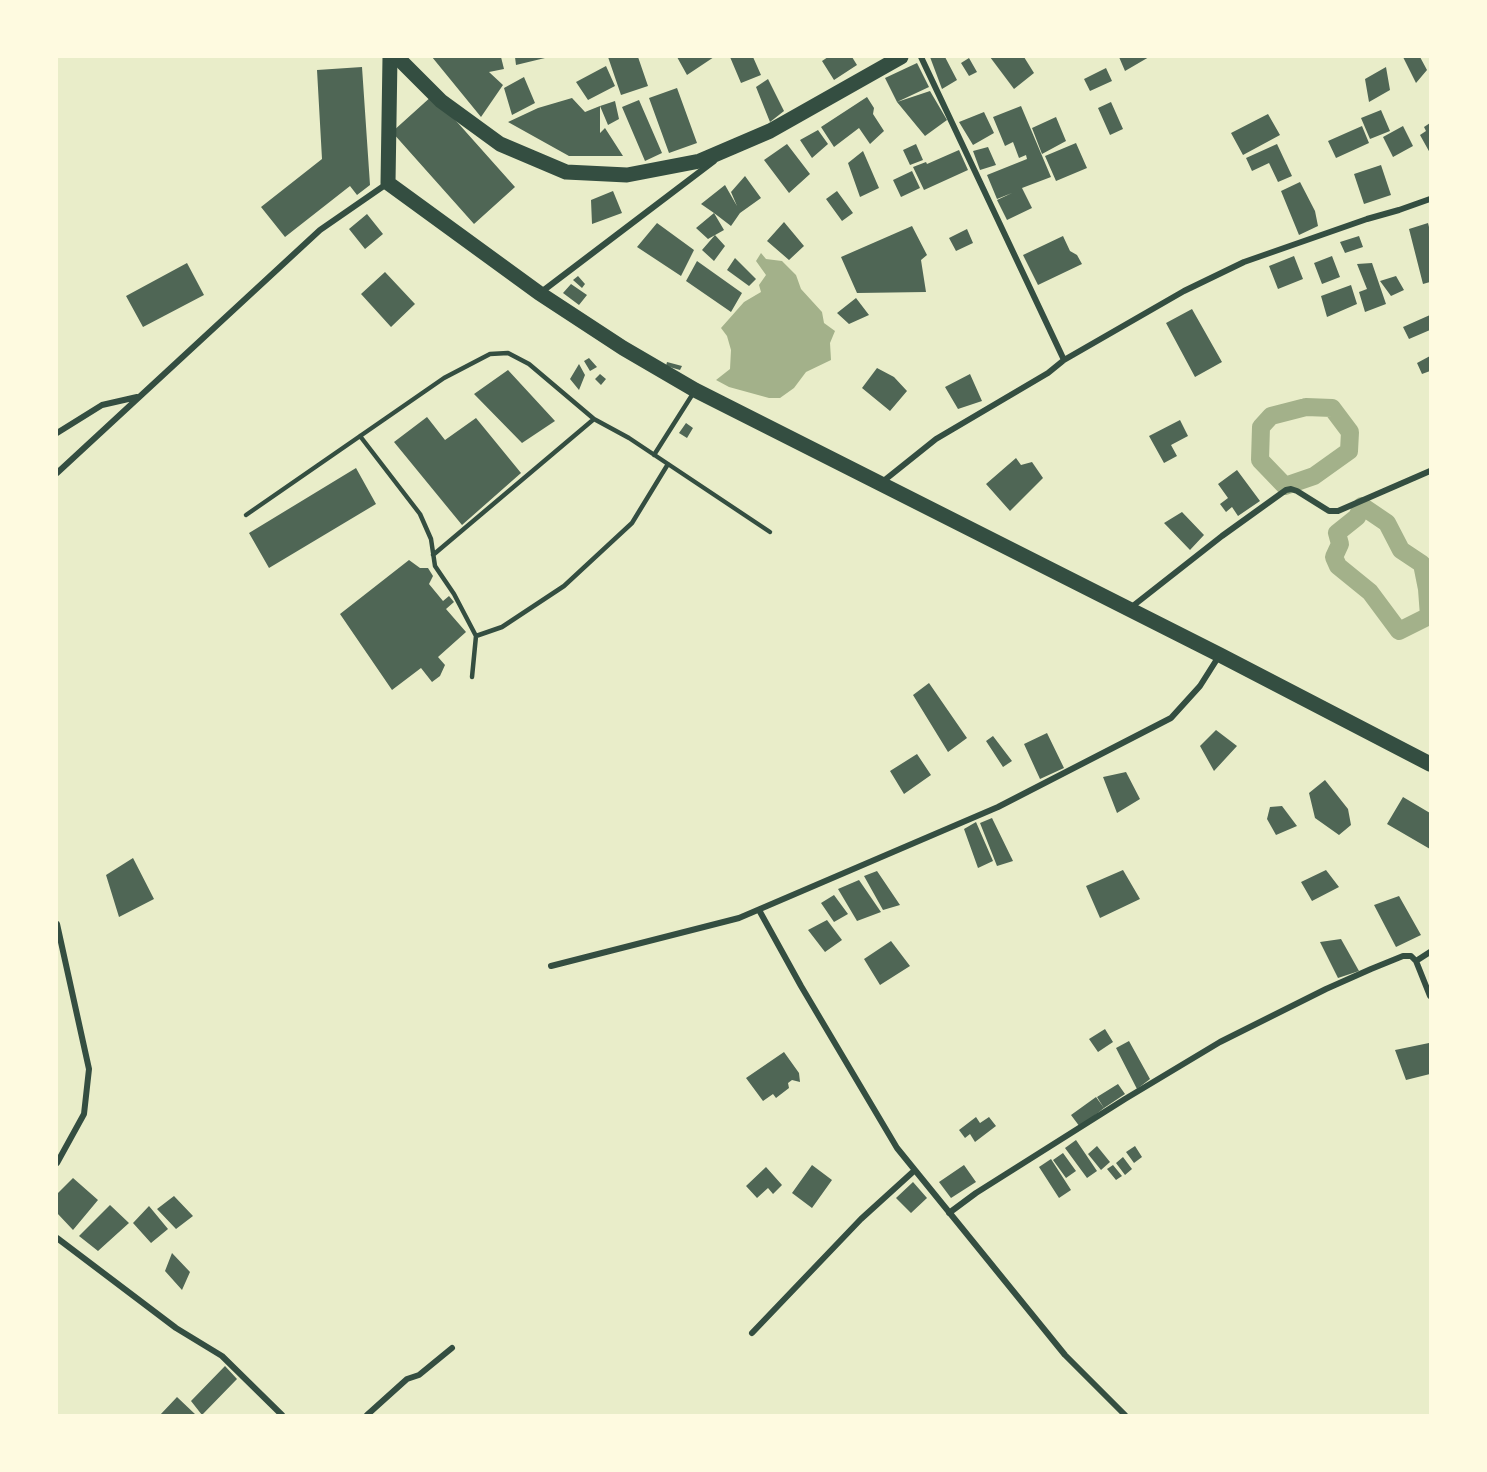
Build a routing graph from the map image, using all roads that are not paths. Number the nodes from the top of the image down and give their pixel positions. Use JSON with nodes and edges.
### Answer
{"nodes":[{"id":1,"x":390,"y":57,"type":"edge"},
{"id":2,"x":397,"y":57,"type":"edge"},
{"id":3,"x":901,"y":57,"type":"edge"},
{"id":4,"x":921,"y":57,"type":"edge"},
{"id":5,"x":734,"y":146,"type":"junction"},
{"id":6,"x":388,"y":183,"type":"junction"},
{"id":7,"x":1430,"y":199,"type":"edge"},
{"id":8,"x":539,"y":293,"type":"junction"},
{"id":9,"x":1064,"y":360,"type":"junction"},
{"id":10,"x":695,"y":390,"type":"junction"},
{"id":11,"x":138,"y":397,"type":"junction"},
{"id":12,"x":594,"y":419,"type":"junction"},
{"id":13,"x":57,"y":433,"type":"edge"},
{"id":14,"x":360,"y":436,"type":"junction"},
{"id":15,"x":654,"y":456,"type":"junction"},
{"id":16,"x":668,"y":465,"type":"junction"},
{"id":17,"x":1430,"y":471,"type":"edge"},
{"id":18,"x":57,"y":473,"type":"edge"},
{"id":19,"x":881,"y":483,"type":"junction"},
{"id":20,"x":246,"y":515,"type":"dead end"},
{"id":21,"x":770,"y":531,"type":"dead end"},
{"id":22,"x":434,"y":555,"type":"junction"},
{"id":23,"x":1128,"y":609,"type":"junction"},
{"id":24,"x":476,"y":636,"type":"junction"},
{"id":25,"x":1220,"y":655,"type":"junction"},
{"id":26,"x":472,"y":677,"type":"dead end"},
{"id":27,"x":1430,"y":764,"type":"edge"},
{"id":28,"x":759,"y":910,"type":"junction"},
{"id":29,"x":57,"y":924,"type":"edge"},
{"id":30,"x":1430,"y":952,"type":"edge"},
{"id":31,"x":1416,"y":961,"type":"junction"},
{"id":32,"x":550,"y":966,"type":"dead end"},
{"id":33,"x":1430,"y":996,"type":"edge"},
{"id":34,"x":57,"y":1163,"type":"edge"},
{"id":35,"x":915,"y":1170,"type":"junction"},
{"id":36,"x":949,"y":1214,"type":"junction"},
{"id":37,"x":57,"y":1238,"type":"edge"},
{"id":38,"x":752,"y":1333,"type":"dead end"},
{"id":39,"x":452,"y":1348,"type":"dead end"},
{"id":40,"x":282,"y":1415,"type":"edge"},
{"id":41,"x":367,"y":1415,"type":"edge"},
{"id":42,"x":1125,"y":1415,"type":"edge"}],
"edges":[{"from":1,"to":6,"type":"main road"},
{"from":2,"to":5,"type":"main road"},
{"from":3,"to":5,"type":"main road"},
{"from":4,"to":9,"type":"street"},
{"from":5,"to":8,"type":"street"},
{"from":6,"to":8,"type":"main road"},
{"from":6,"to":11,"type":"street"},
{"from":7,"to":9,"type":"street"},
{"from":8,"to":10,"type":"main road"},
{"from":9,"to":19,"type":"street"},
{"from":10,"to":15,"type":"lane"},
{"from":10,"to":19,"type":"main road"},
{"from":11,"to":13,"type":"street"},
{"from":11,"to":18,"type":"street"},
{"from":12,"to":14,"type":"lane"},
{"from":12,"to":15,"type":"lane"},
{"from":12,"to":22,"type":"lane"},
{"from":14,"to":20,"type":"lane"},
{"from":14,"to":22,"type":"lane"},
{"from":15,"to":16,"type":"lane"},
{"from":16,"to":21,"type":"lane"},
{"from":16,"to":24,"type":"lane"},
{"from":17,"to":23,"type":"street"},
{"from":19,"to":23,"type":"main road"},
{"from":22,"to":24,"type":"lane"},
{"from":23,"to":25,"type":"main road"},
{"from":24,"to":26,"type":"lane"},
{"from":25,"to":27,"type":"main road"},
{"from":25,"to":28,"type":"street"},
{"from":28,"to":32,"type":"street"},
{"from":28,"to":35,"type":"street"},
{"from":29,"to":34,"type":"street"},
{"from":30,"to":31,"type":"street"},
{"from":31,"to":33,"type":"street"},
{"from":31,"to":36,"type":"street"},
{"from":35,"to":36,"type":"street"},
{"from":35,"to":38,"type":"street"},
{"from":36,"to":42,"type":"street"},
{"from":37,"to":40,"type":"street"},
{"from":39,"to":41,"type":"street"}]}
